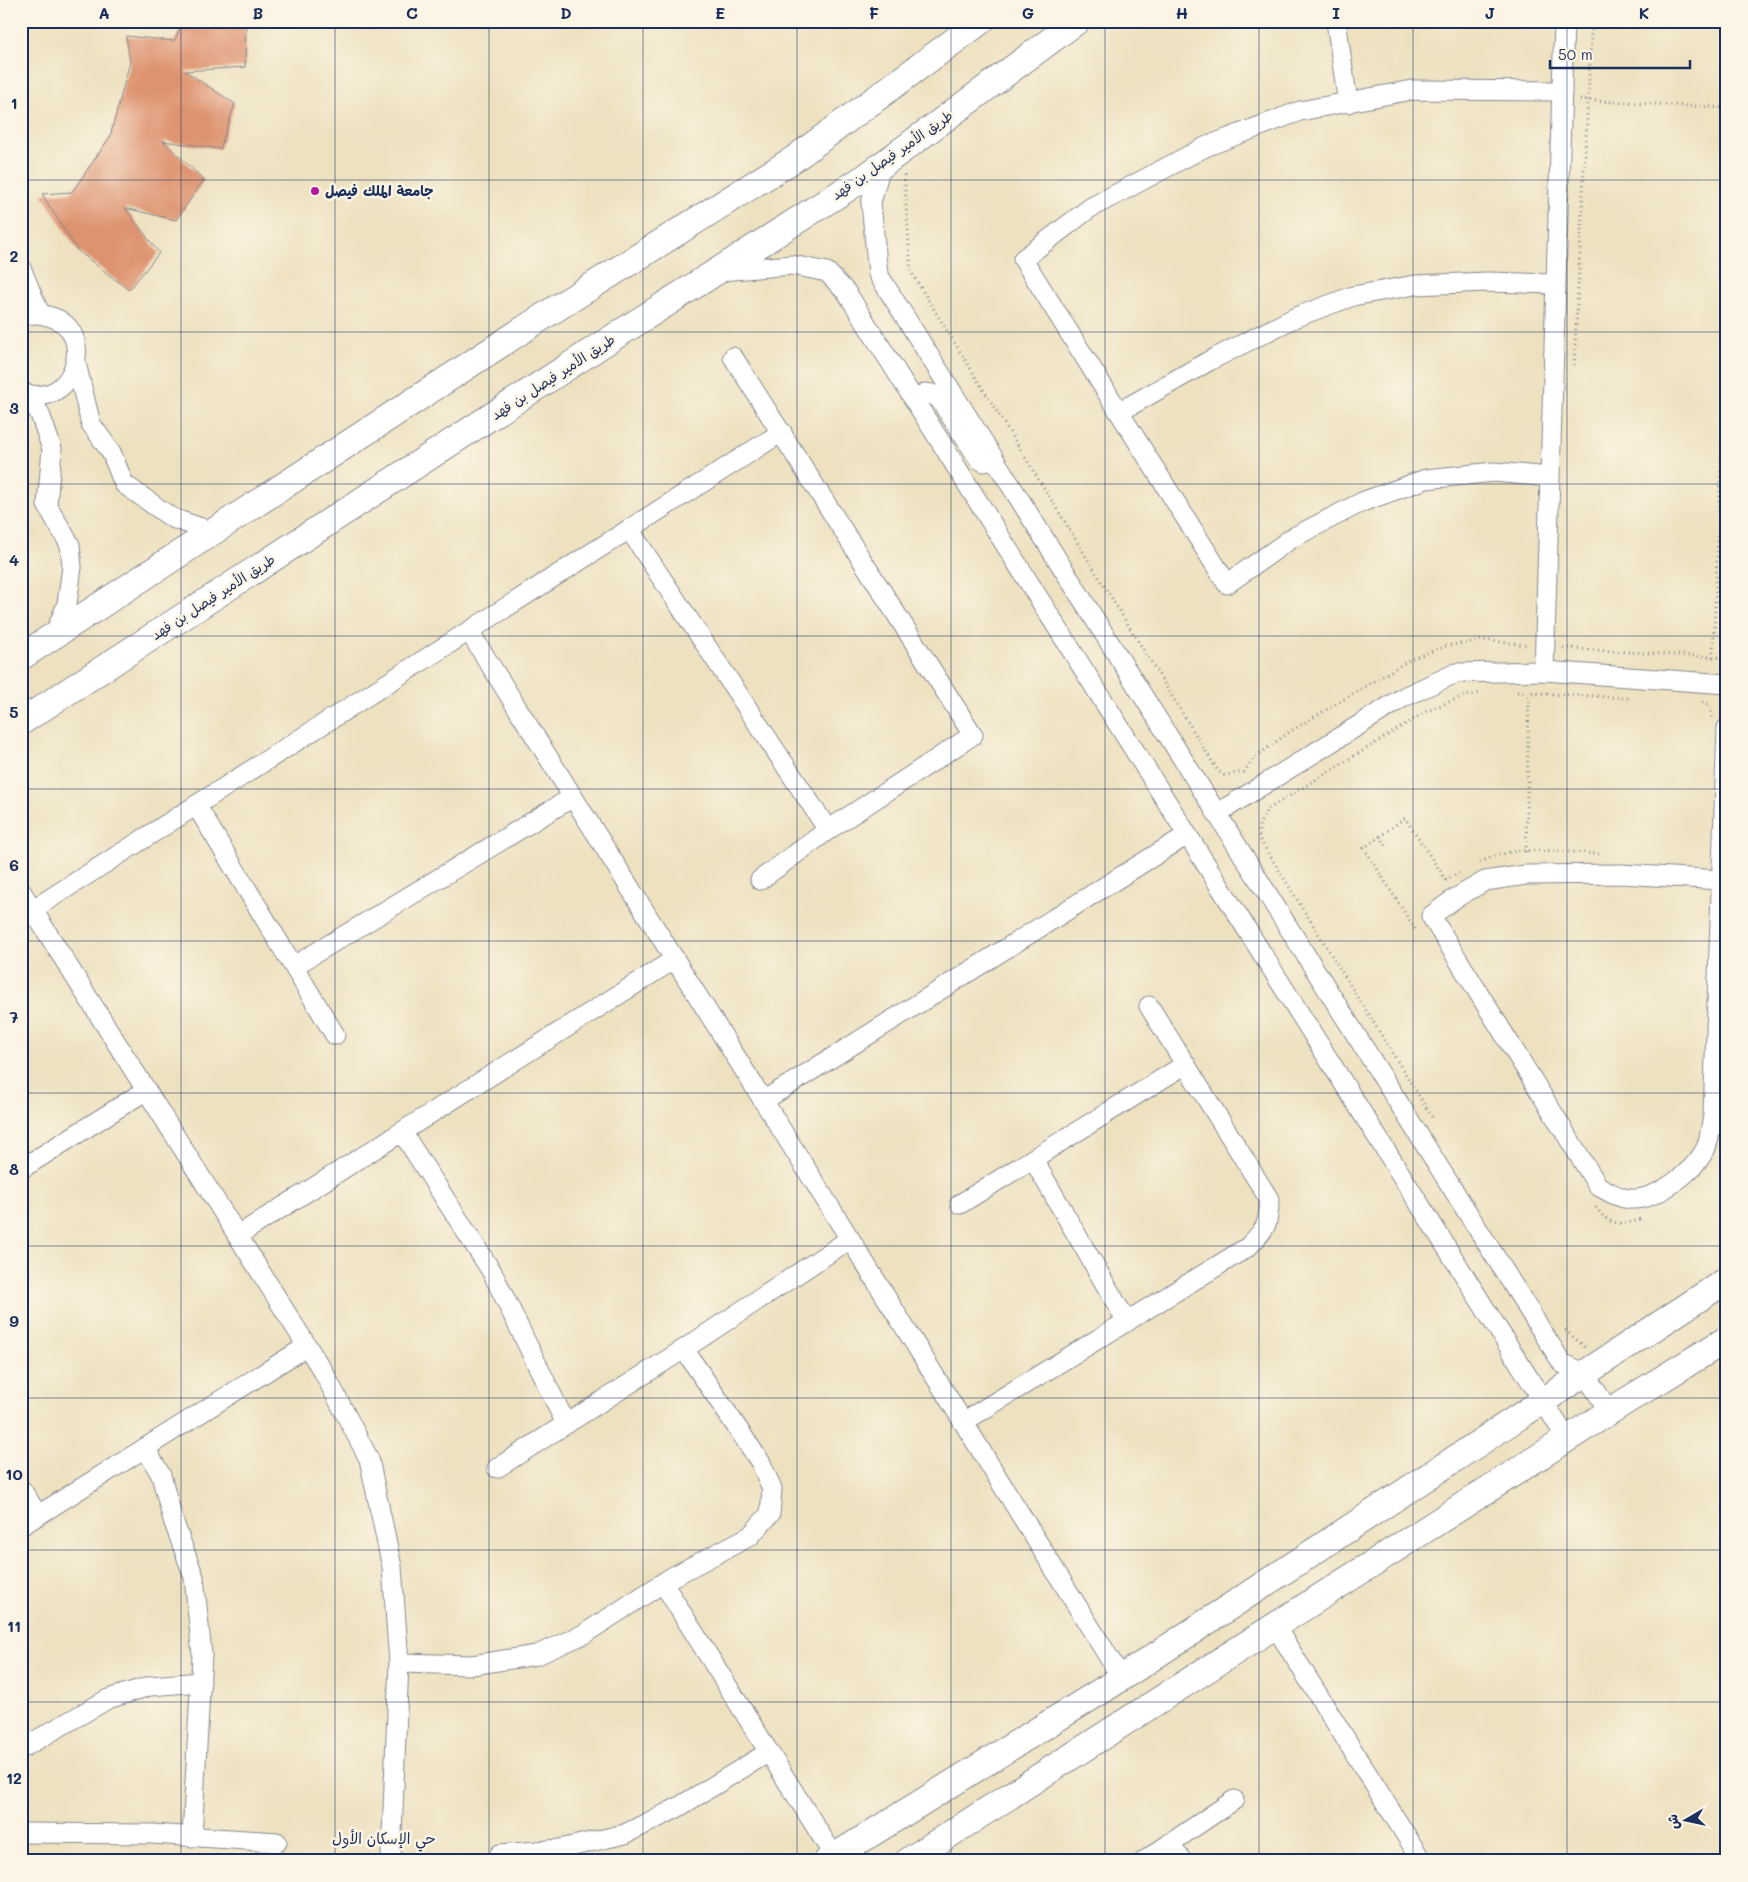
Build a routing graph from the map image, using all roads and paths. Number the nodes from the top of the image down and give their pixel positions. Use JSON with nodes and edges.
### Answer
{"nodes":[{"id":1,"x":981,"y":21,"type":"edge"},
{"id":2,"x":1077,"y":21,"type":"edge"},
{"id":3,"x":1336,"y":21,"type":"edge"},
{"id":4,"x":1564,"y":21,"type":"edge"},
{"id":5,"x":1592,"y":21,"type":"edge"},
{"id":6,"x":1562,"y":95,"type":"junction"},
{"id":7,"x":1588,"y":101,"type":"junction"},
{"id":8,"x":1348,"y":103,"type":"junction"},
{"id":9,"x":1727,"y":108,"type":"edge"},
{"id":10,"x":892,"y":166,"type":"junction"},
{"id":11,"x":21,"y":268,"type":"edge"},
{"id":12,"x":717,"y":271,"type":"junction"},
{"id":13,"x":1556,"y":284,"type":"junction"},
{"id":14,"x":1727,"y":312,"type":"edge"},
{"id":15,"x":40,"y":314,"type":"junction"},
{"id":16,"x":21,"y":317,"type":"edge"},
{"id":17,"x":733,"y":357,"type":"dead end"},
{"id":18,"x":76,"y":364,"type":"junction"},
{"id":19,"x":1574,"y":369,"type":"dead end"},
{"id":20,"x":24,"y":393,"type":"edge"},
{"id":21,"x":916,"y":402,"type":"junction"},
{"id":22,"x":1120,"y":412,"type":"junction"},
{"id":23,"x":782,"y":432,"type":"junction"},
{"id":24,"x":1550,"y":477,"type":"junction"},
{"id":25,"x":1009,"y":482,"type":"junction"},
{"id":26,"x":629,"y":529,"type":"junction"},
{"id":27,"x":213,"y":532,"type":"junction"},
{"id":28,"x":469,"y":631,"type":"junction"},
{"id":29,"x":54,"y":636,"type":"junction"},
{"id":30,"x":1545,"y":646,"type":"junction"},
{"id":31,"x":21,"y":657,"type":"edge"},
{"id":32,"x":1713,"y":658,"type":"junction"},
{"id":33,"x":1727,"y":658,"type":"edge"},
{"id":34,"x":1537,"y":671,"type":"junction"},
{"id":35,"x":1727,"y":684,"type":"edge"},
{"id":36,"x":1483,"y":692,"type":"dead end"},
{"id":37,"x":1510,"y":692,"type":"dead end"},
{"id":38,"x":1529,"y":693,"type":"junction"},
{"id":39,"x":1634,"y":698,"type":"dead end"},
{"id":40,"x":1701,"y":701,"type":"dead end"},
{"id":41,"x":21,"y":722,"type":"edge"},
{"id":42,"x":1719,"y":726,"type":"edge"},
{"id":43,"x":573,"y":797,"type":"junction"},
{"id":44,"x":196,"y":805,"type":"junction"},
{"id":45,"x":1218,"y":813,"type":"junction"},
{"id":46,"x":828,"y":830,"type":"junction"},
{"id":47,"x":1187,"y":835,"type":"junction"},
{"id":48,"x":1380,"y":836,"type":"junction"},
{"id":49,"x":1388,"y":848,"type":"dead end"},
{"id":50,"x":1526,"y":852,"type":"junction"},
{"id":51,"x":1603,"y":854,"type":"dead end"},
{"id":52,"x":1472,"y":866,"type":"dead end"},
{"id":53,"x":1465,"y":869,"type":"dead end"},
{"id":54,"x":1526,"y":876,"type":"junction"},
{"id":55,"x":760,"y":880,"type":"dead end"},
{"id":56,"x":1721,"y":880,"type":"junction"},
{"id":57,"x":21,"y":892,"type":"edge"},
{"id":58,"x":32,"y":910,"type":"junction"},
{"id":59,"x":1416,"y":930,"type":"dead end"},
{"id":60,"x":675,"y":959,"type":"junction"},
{"id":61,"x":294,"y":966,"type":"junction"},
{"id":62,"x":1149,"y":1006,"type":"dead end"},
{"id":63,"x":335,"y":1034,"type":"dead end"},
{"id":64,"x":1186,"y":1064,"type":"junction"},
{"id":65,"x":145,"y":1091,"type":"junction"},
{"id":66,"x":763,"y":1101,"type":"junction"},
{"id":67,"x":1432,"y":1118,"type":"dead end"},
{"id":68,"x":402,"y":1132,"type":"junction"},
{"id":69,"x":1724,"y":1154,"type":"dead end"},
{"id":70,"x":1721,"y":1158,"type":"junction"},
{"id":71,"x":1033,"y":1159,"type":"junction"},
{"id":72,"x":1718,"y":1165,"type":"dead end"},
{"id":73,"x":1727,"y":1168,"type":"edge"},
{"id":74,"x":21,"y":1169,"type":"edge"},
{"id":75,"x":1591,"y":1200,"type":"dead end"},
{"id":76,"x":960,"y":1204,"type":"dead end"},
{"id":77,"x":1647,"y":1216,"type":"dead end"},
{"id":78,"x":238,"y":1236,"type":"junction"},
{"id":79,"x":850,"y":1239,"type":"junction"},
{"id":80,"x":1727,"y":1280,"type":"edge"},
{"id":81,"x":1127,"y":1322,"type":"junction"},
{"id":82,"x":1727,"y":1339,"type":"edge"},
{"id":83,"x":307,"y":1346,"type":"junction"},
{"id":84,"x":684,"y":1349,"type":"junction"},
{"id":85,"x":1584,"y":1373,"type":"junction"},
{"id":86,"x":1543,"y":1401,"type":"junction"},
{"id":87,"x":1610,"y":1412,"type":"junction"},
{"id":88,"x":963,"y":1422,"type":"junction"},
{"id":89,"x":566,"y":1424,"type":"junction"},
{"id":90,"x":1567,"y":1439,"type":"junction"},
{"id":91,"x":145,"y":1448,"type":"junction"},
{"id":92,"x":497,"y":1468,"type":"dead end"},
{"id":93,"x":21,"y":1489,"type":"edge"},
{"id":94,"x":38,"y":1515,"type":"junction"},
{"id":95,"x":21,"y":1526,"type":"edge"},
{"id":96,"x":663,"y":1583,"type":"junction"},
{"id":97,"x":1275,"y":1626,"type":"junction"},
{"id":98,"x":399,"y":1663,"type":"junction"},
{"id":99,"x":1122,"y":1677,"type":"junction"},
{"id":100,"x":201,"y":1682,"type":"junction"},
{"id":101,"x":21,"y":1749,"type":"edge"},
{"id":102,"x":769,"y":1752,"type":"junction"},
{"id":103,"x":1234,"y":1800,"type":"dead end"},
{"id":104,"x":21,"y":1833,"type":"edge"},
{"id":105,"x":192,"y":1837,"type":"junction"},
{"id":106,"x":277,"y":1842,"type":"dead end"},
{"id":107,"x":1170,"y":1843,"type":"junction"},
{"id":108,"x":500,"y":1854,"type":"dead end"},
{"id":109,"x":830,"y":1858,"type":"edge"},
{"id":110,"x":391,"y":1860,"type":"edge"},
{"id":111,"x":908,"y":1861,"type":"edge"},
{"id":112,"x":1144,"y":1861,"type":"edge"},
{"id":113,"x":1182,"y":1861,"type":"edge"},
{"id":114,"x":1422,"y":1861,"type":"edge"}],
"edges":[{"from":1,"to":27,"type":"main road"},
{"from":2,"to":10,"type":"main road","name":"طريق الأمير فيصل بن فهد"},
{"from":3,"to":8,"type":"street"},
{"from":4,"to":6,"type":"street"},
{"from":5,"to":7,"type":"path"},
{"from":6,"to":7,"type":"path"},
{"from":6,"to":8,"type":"street"},
{"from":6,"to":13,"type":"street"},
{"from":7,"to":9,"type":"path"},
{"from":7,"to":19,"type":"path"},
{"from":8,"to":22,"type":"street"},
{"from":10,"to":12,"type":"main road","name":"طريق الأمير فيصل بن فهد"},
{"from":10,"to":25,"type":"street"},
{"from":10,"to":30,"type":"path"},
{"from":11,"to":15,"type":"street"},
{"from":12,"to":21,"type":"street"},
{"from":12,"to":41,"type":"main road","name":"طريق الأمير فيصل بن فهد"},
{"from":13,"to":22,"type":"street"},
{"from":13,"to":24,"type":"street"},
{"from":14,"to":32,"type":"path"},
{"from":15,"to":16,"type":"street"},
{"from":15,"to":18,"type":"street"},
{"from":17,"to":23,"type":"street"},
{"from":18,"to":20,"type":"street"},
{"from":18,"to":27,"type":"street"},
{"from":20,"to":29,"type":"street"},
{"from":21,"to":25,"type":"street"},
{"from":21,"to":47,"type":"street"},
{"from":22,"to":24,"type":"street"},
{"from":23,"to":26,"type":"street"},
{"from":23,"to":46,"type":"street"},
{"from":24,"to":30,"type":"street"},
{"from":25,"to":45,"type":"street"},
{"from":26,"to":28,"type":"street"},
{"from":26,"to":46,"type":"street"},
{"from":27,"to":29,"type":"main road"},
{"from":28,"to":43,"type":"street"},
{"from":28,"to":44,"type":"street"},
{"from":29,"to":31,"type":"main road"},
{"from":30,"to":32,"type":"path"},
{"from":30,"to":34,"type":"street"},
{"from":32,"to":33,"type":"path"},
{"from":34,"to":35,"type":"street"},
{"from":34,"to":38,"type":"path"},
{"from":34,"to":45,"type":"street"},
{"from":36,"to":67,"type":"path"},
{"from":37,"to":38,"type":"path"},
{"from":38,"to":39,"type":"path"},
{"from":38,"to":50,"type":"path"},
{"from":40,"to":42,"type":"path"},
{"from":42,"to":56,"type":"street"},
{"from":43,"to":60,"type":"street"},
{"from":43,"to":61,"type":"street"},
{"from":44,"to":58,"type":"street"},
{"from":44,"to":61,"type":"street"},
{"from":45,"to":85,"type":"street"},
{"from":46,"to":55,"type":"street"},
{"from":47,"to":66,"type":"street"},
{"from":47,"to":86,"type":"street"},
{"from":48,"to":49,"type":"path"},
{"from":48,"to":53,"type":"path"},
{"from":48,"to":59,"type":"path"},
{"from":50,"to":51,"type":"path"},
{"from":50,"to":52,"type":"path"},
{"from":50,"to":54,"type":"path"},
{"from":54,"to":56,"type":"street"},
{"from":54,"to":56,"type":"street"},
{"from":57,"to":58,"type":"street"},
{"from":58,"to":65,"type":"street"},
{"from":60,"to":66,"type":"street"},
{"from":60,"to":68,"type":"street"},
{"from":61,"to":63,"type":"street"},
{"from":62,"to":64,"type":"street"},
{"from":64,"to":71,"type":"street"},
{"from":64,"to":81,"type":"street"},
{"from":65,"to":74,"type":"street"},
{"from":65,"to":78,"type":"street"},
{"from":66,"to":79,"type":"street"},
{"from":68,"to":78,"type":"street"},
{"from":68,"to":89,"type":"street"},
{"from":69,"to":70,"type":"path"},
{"from":70,"to":72,"type":"path"},
{"from":70,"to":73,"type":"path"},
{"from":71,"to":76,"type":"street"},
{"from":71,"to":81,"type":"street"},
{"from":75,"to":77,"type":"path"},
{"from":78,"to":83,"type":"street"},
{"from":79,"to":84,"type":"street"},
{"from":79,"to":88,"type":"street"},
{"from":80,"to":85,"type":"main road"},
{"from":81,"to":88,"type":"street"},
{"from":82,"to":87,"type":"main road"},
{"from":83,"to":91,"type":"street"},
{"from":83,"to":98,"type":"street"},
{"from":84,"to":89,"type":"street"},
{"from":84,"to":96,"type":"street"},
{"from":85,"to":86,"type":"main road"},
{"from":85,"to":87,"type":"street"},
{"from":86,"to":90,"type":"street"},
{"from":86,"to":99,"type":"main road"},
{"from":87,"to":90,"type":"main road"},
{"from":88,"to":99,"type":"street"},
{"from":89,"to":92,"type":"street"},
{"from":90,"to":97,"type":"main road"},
{"from":91,"to":94,"type":"street"},
{"from":91,"to":100,"type":"street"},
{"from":93,"to":94,"type":"street"},
{"from":94,"to":95,"type":"street"},
{"from":96,"to":98,"type":"street"},
{"from":96,"to":102,"type":"street"},
{"from":97,"to":111,"type":"main road"},
{"from":97,"to":114,"type":"street"},
{"from":98,"to":110,"type":"street"},
{"from":99,"to":109,"type":"main road"},
{"from":100,"to":101,"type":"street"},
{"from":100,"to":105,"type":"street"},
{"from":102,"to":108,"type":"street"},
{"from":102,"to":109,"type":"street"},
{"from":103,"to":107,"type":"street"},
{"from":104,"to":105,"type":"street"},
{"from":105,"to":106,"type":"street"},
{"from":107,"to":112,"type":"street"},
{"from":107,"to":113,"type":"street"}]}
